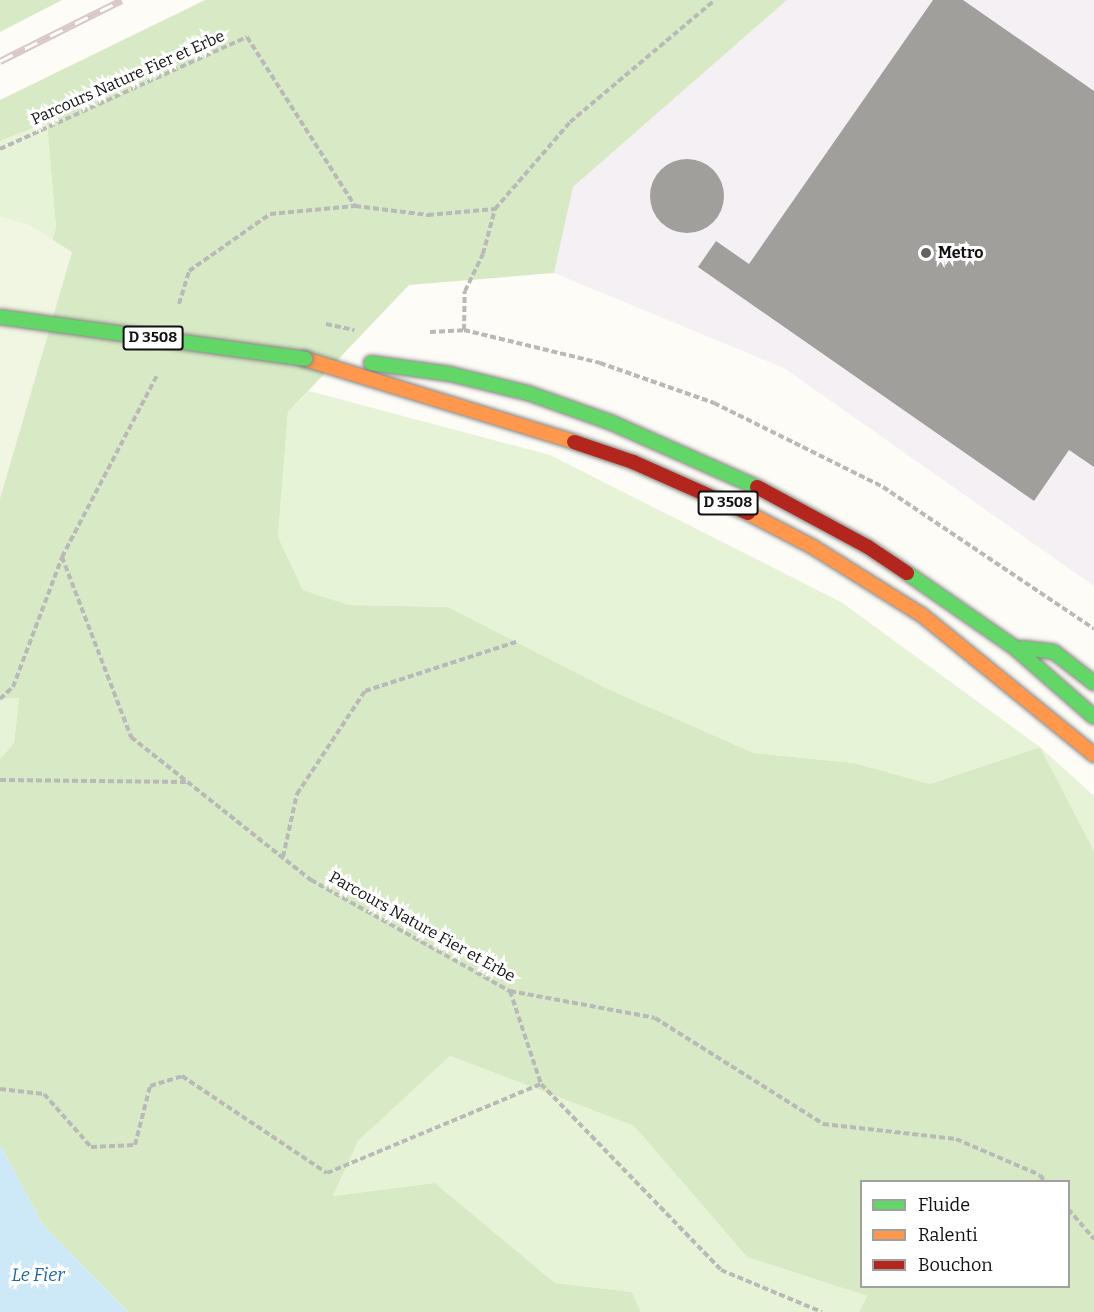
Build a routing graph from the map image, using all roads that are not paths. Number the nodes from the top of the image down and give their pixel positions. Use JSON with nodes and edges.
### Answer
{"nodes":[{"id":1,"x":0,"y":317,"type":"edge"},
{"id":2,"x":305,"y":359,"type":"junction"},
{"id":3,"x":1014,"y":647,"type":"junction"},
{"id":4,"x":1094,"y":683,"type":"edge"},
{"id":5,"x":1094,"y":717,"type":"edge"},
{"id":6,"x":1094,"y":755,"type":"edge"}],
"edges":[{"from":1,"to":2,"type":"highway","number":"D 3508","bridge":true},
{"from":2,"to":3,"type":"highway","number":"D 3508"},
{"from":2,"to":6,"type":"highway","number":"D 3508"},
{"from":3,"to":4,"type":"highway"},
{"from":3,"to":5,"type":"highway","number":"D 3508"}]}
